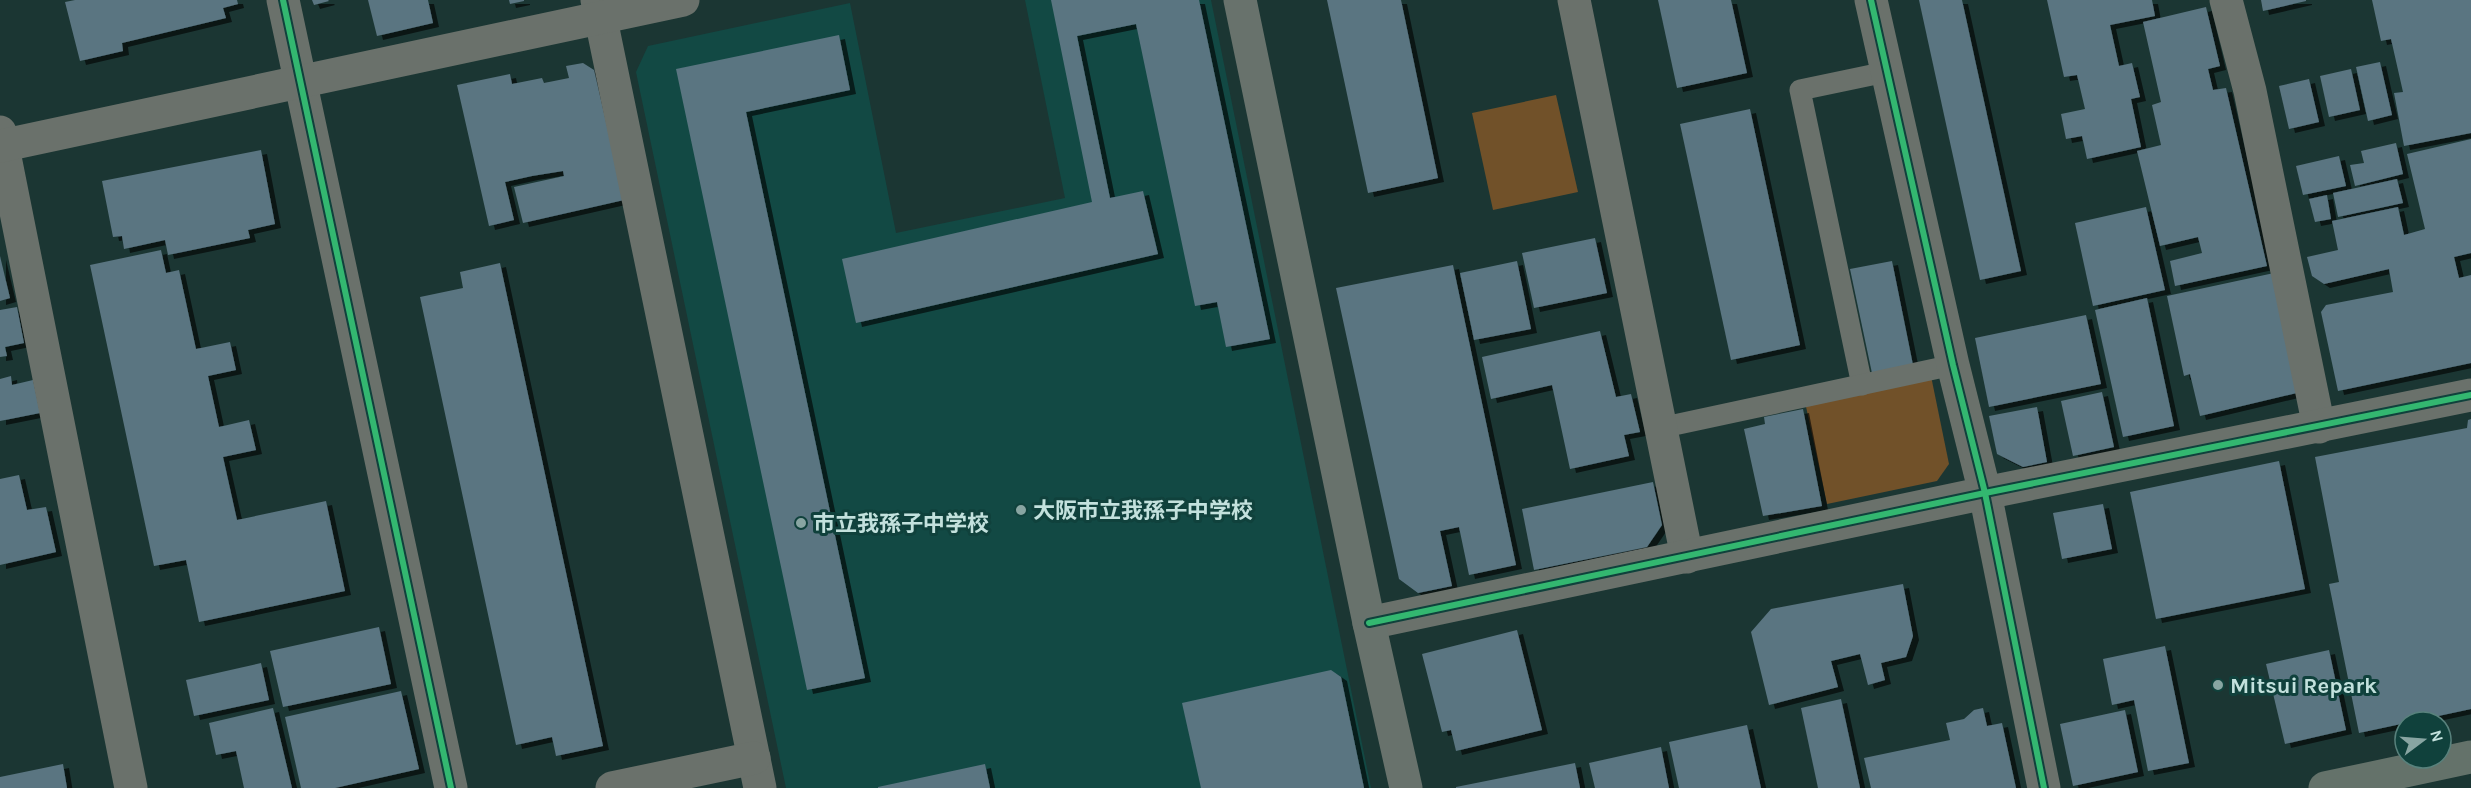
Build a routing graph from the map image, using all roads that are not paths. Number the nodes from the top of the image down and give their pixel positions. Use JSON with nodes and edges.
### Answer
{"nodes":[{"id":1,"x":283,"y":0,"type":"edge"},
{"id":2,"x":682,"y":0,"type":"edge"},
{"id":3,"x":1240,"y":0,"type":"edge"},
{"id":4,"x":1574,"y":0,"type":"edge"},
{"id":5,"x":1871,"y":0,"type":"edge"},
{"id":6,"x":2226,"y":0,"type":"edge"},
{"id":7,"x":599,"y":9,"type":"edge"},
{"id":8,"x":1886,"y":72,"type":"junction"},
{"id":9,"x":300,"y":82,"type":"junction"},
{"id":10,"x":1,"y":141,"type":"edge"},
{"id":11,"x":1953,"y":364,"type":"junction"},
{"id":12,"x":1862,"y":385,"type":"junction"},
{"id":13,"x":2471,"y":395,"type":"edge"},
{"id":14,"x":2319,"y":427,"type":"junction"},
{"id":15,"x":1660,"y":428,"type":"junction"},
{"id":16,"x":1985,"y":493,"type":"junction"},
{"id":17,"x":1687,"y":557,"type":"junction"},
{"id":18,"x":1369,"y":623,"type":"junction"},
{"id":19,"x":2471,"y":757,"type":"edge"},
{"id":20,"x":757,"y":773,"type":"edge"},
{"id":21,"x":131,"y":788,"type":"edge"},
{"id":22,"x":451,"y":788,"type":"edge"},
{"id":23,"x":612,"y":788,"type":"edge"},
{"id":24,"x":1406,"y":788,"type":"edge"},
{"id":25,"x":2044,"y":788,"type":"edge"},
{"id":26,"x":2325,"y":788,"type":"edge"}],
"edges":[{"from":1,"to":9,"type":"street"},
{"from":2,"to":7,"type":"street"},
{"from":3,"to":18,"type":"street"},
{"from":4,"to":15,"type":"street"},
{"from":5,"to":8,"type":"street"},
{"from":6,"to":14,"type":"street"},
{"from":7,"to":9,"type":"street"},
{"from":7,"to":20,"type":"street"},
{"from":8,"to":11,"type":"street"},
{"from":8,"to":12,"type":"lane"},
{"from":9,"to":10,"type":"street"},
{"from":9,"to":22,"type":"street"},
{"from":10,"to":21,"type":"street"},
{"from":11,"to":12,"type":"lane"},
{"from":11,"to":16,"type":"street"},
{"from":12,"to":15,"type":"lane"},
{"from":13,"to":14,"type":"street"},
{"from":14,"to":16,"type":"street"},
{"from":15,"to":17,"type":"street"},
{"from":16,"to":17,"type":"street"},
{"from":16,"to":25,"type":"street"},
{"from":17,"to":18,"type":"street"},
{"from":18,"to":24,"type":"street"},
{"from":19,"to":26,"type":"main road"},
{"from":20,"to":23,"type":"street"}]}
